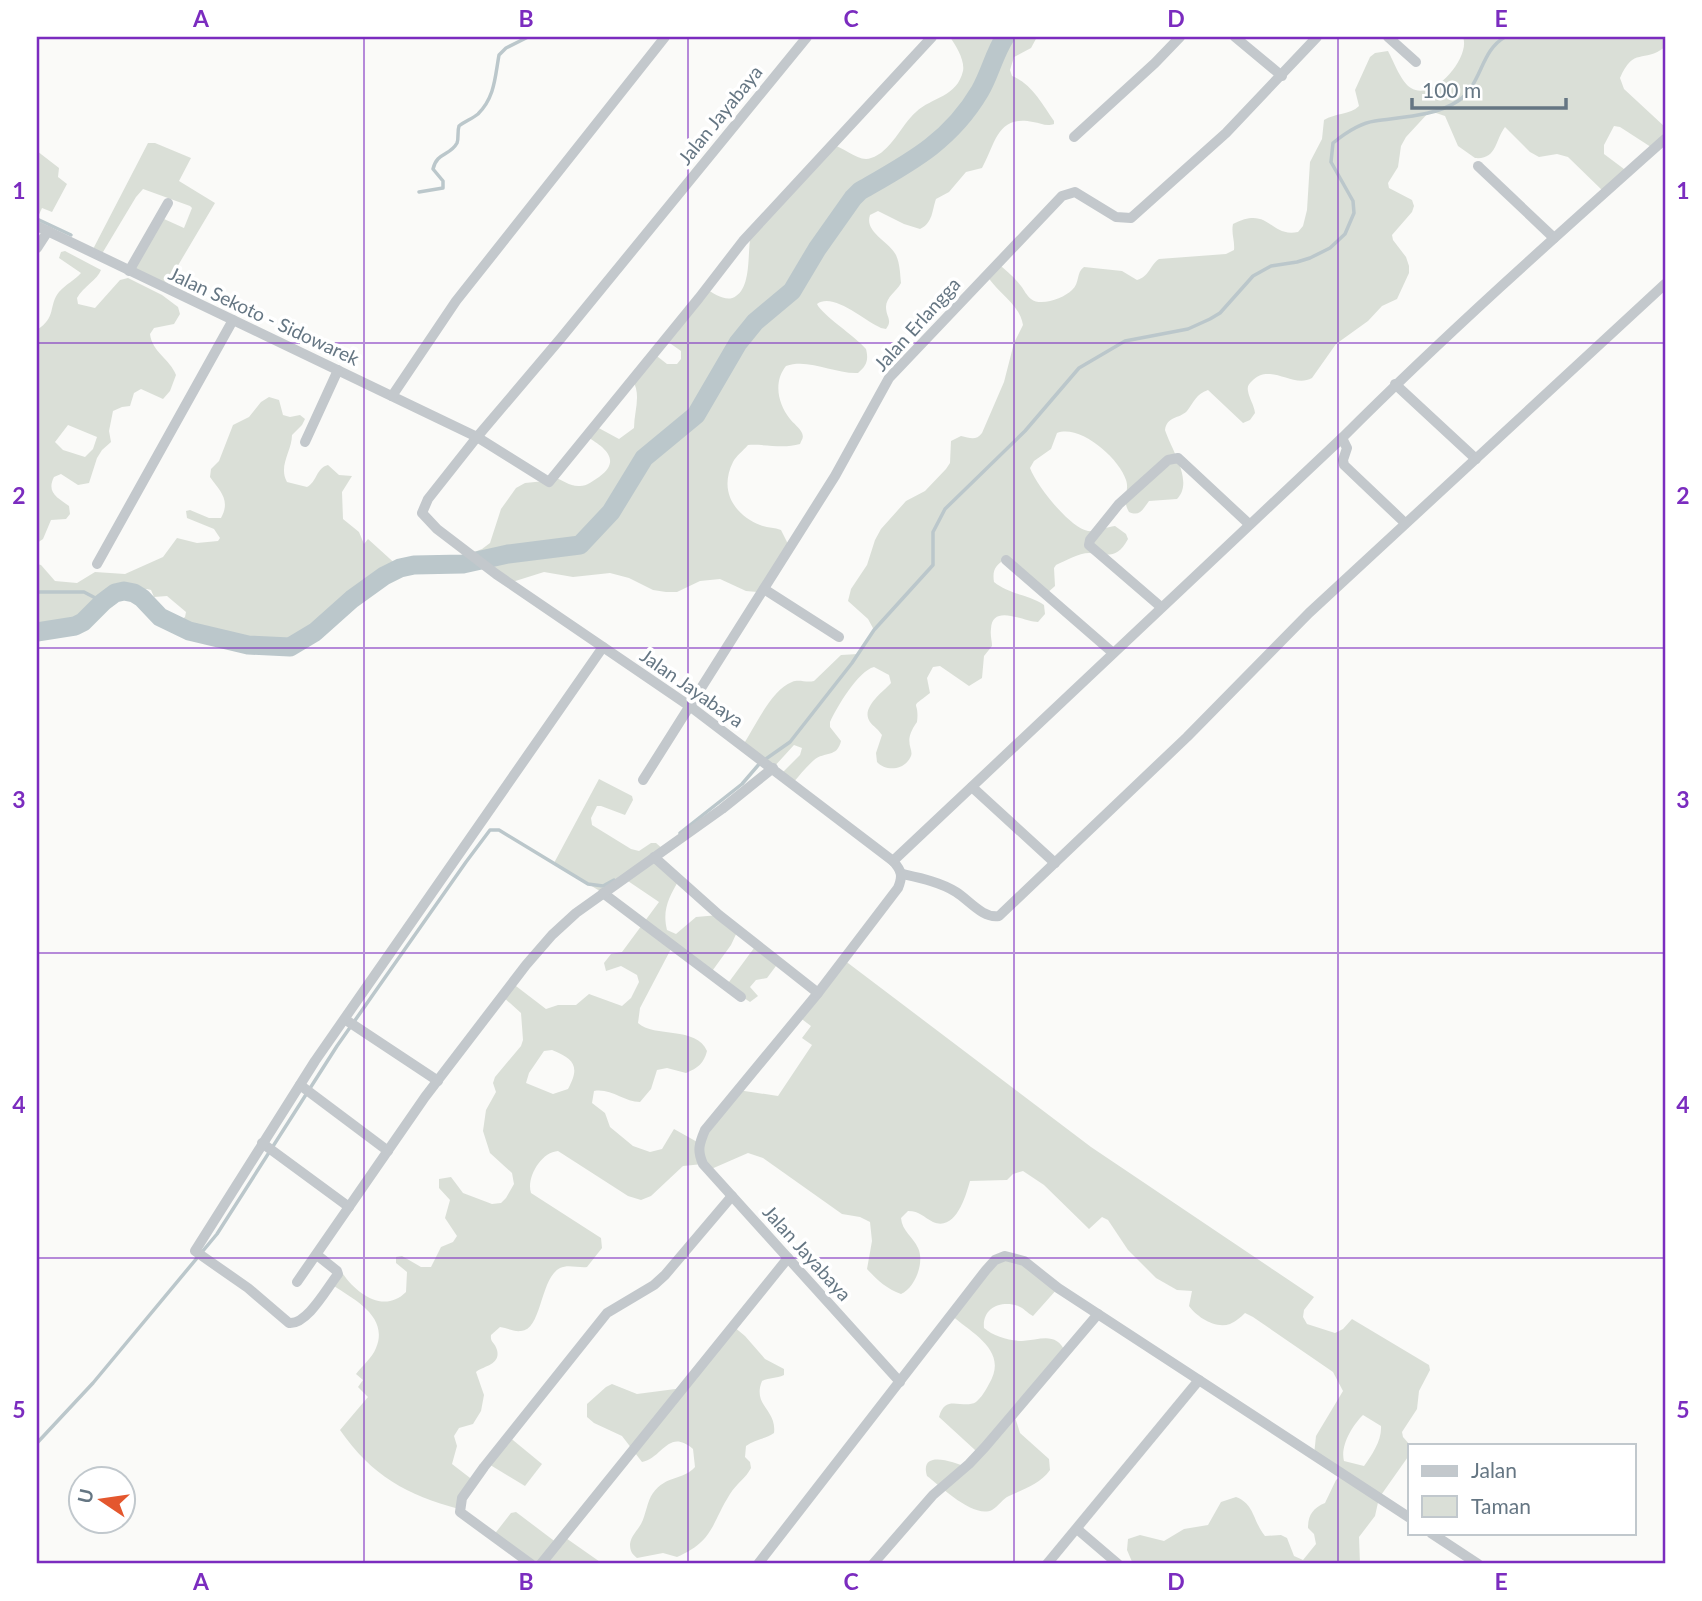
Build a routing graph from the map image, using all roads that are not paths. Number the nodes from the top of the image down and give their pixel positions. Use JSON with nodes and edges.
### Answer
{"nodes":[{"id":1,"x":665,"y":37,"type":"edge"},
{"id":2,"x":807,"y":37,"type":"edge"},
{"id":3,"x":932,"y":37,"type":"edge"},
{"id":4,"x":1180,"y":37,"type":"edge"},
{"id":5,"x":1235,"y":37,"type":"edge"},
{"id":6,"x":1317,"y":37,"type":"edge"},
{"id":7,"x":1388,"y":37,"type":"edge"},
{"id":8,"x":1416,"y":62,"type":"dead end"},
{"id":9,"x":1282,"y":76,"type":"junction"},
{"id":10,"x":1074,"y":137,"type":"dead end"},
{"id":11,"x":1665,"y":139,"type":"edge"},
{"id":12,"x":1478,"y":166,"type":"dead end"},
{"id":13,"x":168,"y":203,"type":"dead end"},
{"id":14,"x":37,"y":226,"type":"edge"},
{"id":15,"x":48,"y":231,"type":"junction"},
{"id":16,"x":1554,"y":238,"type":"junction"},
{"id":17,"x":37,"y":248,"type":"edge"},
{"id":18,"x":128,"y":271,"type":"junction"},
{"id":19,"x":1665,"y":284,"type":"edge"},
{"id":20,"x":233,"y":320,"type":"junction"},
{"id":21,"x":338,"y":370,"type":"junction"},
{"id":22,"x":1395,"y":384,"type":"junction"},
{"id":23,"x":392,"y":396,"type":"junction"},
{"id":24,"x":477,"y":437,"type":"junction"},
{"id":25,"x":1342,"y":438,"type":"junction"},
{"id":26,"x":305,"y":442,"type":"dead end"},
{"id":27,"x":1476,"y":459,"type":"junction"},
{"id":28,"x":1405,"y":523,"type":"junction"},
{"id":29,"x":1249,"y":524,"type":"junction"},
{"id":30,"x":1006,"y":560,"type":"dead end"},
{"id":31,"x":97,"y":564,"type":"dead end"},
{"id":32,"x":764,"y":589,"type":"junction"},
{"id":33,"x":1161,"y":607,"type":"junction"},
{"id":34,"x":839,"y":637,"type":"dead end"},
{"id":35,"x":603,"y":647,"type":"junction"},
{"id":36,"x":1112,"y":652,"type":"junction"},
{"id":37,"x":691,"y":707,"type":"junction"},
{"id":38,"x":767,"y":763,"type":"junction"},
{"id":39,"x":643,"y":780,"type":"dead end"},
{"id":40,"x":972,"y":787,"type":"junction"},
{"id":41,"x":654,"y":857,"type":"junction"},
{"id":42,"x":893,"y":861,"type":"junction"},
{"id":43,"x":1055,"y":863,"type":"junction"},
{"id":44,"x":902,"y":874,"type":"junction"},
{"id":45,"x":603,"y":893,"type":"junction"},
{"id":46,"x":818,"y":993,"type":"junction"},
{"id":47,"x":741,"y":997,"type":"dead end"},
{"id":48,"x":348,"y":1021,"type":"junction"},
{"id":49,"x":438,"y":1081,"type":"junction"},
{"id":50,"x":302,"y":1086,"type":"junction"},
{"id":51,"x":268,"y":1147,"type":"junction"},
{"id":52,"x":388,"y":1151,"type":"junction"},
{"id":53,"x":732,"y":1196,"type":"junction"},
{"id":54,"x":349,"y":1207,"type":"junction"},
{"id":55,"x":317,"y":1255,"type":"junction"},
{"id":56,"x":788,"y":1258,"type":"junction"},
{"id":57,"x":297,"y":1282,"type":"dead end"},
{"id":58,"x":1098,"y":1314,"type":"junction"},
{"id":59,"x":1199,"y":1380,"type":"junction"},
{"id":60,"x":900,"y":1382,"type":"junction"},
{"id":61,"x":1408,"y":1517,"type":"edge"},
{"id":62,"x":1077,"y":1529,"type":"junction"},
{"id":63,"x":1433,"y":1534,"type":"edge"},
{"id":64,"x":531,"y":1564,"type":"edge"},
{"id":65,"x":541,"y":1564,"type":"edge"},
{"id":66,"x":758,"y":1564,"type":"edge"},
{"id":67,"x":873,"y":1564,"type":"edge"},
{"id":68,"x":1049,"y":1564,"type":"edge"},
{"id":69,"x":1118,"y":1564,"type":"edge"},
{"id":70,"x":1478,"y":1564,"type":"edge"}],
"edges":[{"from":1,"to":23,"type":"street"},
{"from":2,"to":24,"type":"street","name":"Jalan Jayabaya"},
{"from":3,"to":24,"type":"street","name":"Jalan Sekoto - Sidowarek"},
{"from":4,"to":10,"type":"street"},
{"from":5,"to":9,"type":"street"},
{"from":6,"to":9,"type":"street","name":"Jalan Erlangga"},
{"from":7,"to":8,"type":"street"},
{"from":9,"to":32,"type":"street","name":"Jalan Erlangga"},
{"from":11,"to":16,"type":"street"},
{"from":12,"to":16,"type":"street"},
{"from":13,"to":18,"type":"street"},
{"from":14,"to":15,"type":"street","name":"Jalan Sekoto - Sidowarek"},
{"from":15,"to":17,"type":"street"},
{"from":15,"to":18,"type":"street","name":"Jalan Sekoto - Sidowarek"},
{"from":16,"to":22,"type":"street"},
{"from":18,"to":20,"type":"street","name":"Jalan Sekoto - Sidowarek"},
{"from":19,"to":27,"type":"street"},
{"from":20,"to":21,"type":"street","name":"Jalan Sekoto - Sidowarek"},
{"from":20,"to":31,"type":"street"},
{"from":21,"to":23,"type":"street","name":"Jalan Sekoto - Sidowarek"},
{"from":21,"to":26,"type":"street"},
{"from":22,"to":25,"type":"street"},
{"from":22,"to":27,"type":"street"},
{"from":23,"to":24,"type":"street","name":"Jalan Sekoto - Sidowarek"},
{"from":24,"to":35,"type":"street","name":"Jalan Jayabaya"},
{"from":25,"to":28,"type":"street"},
{"from":25,"to":29,"type":"street"},
{"from":27,"to":28,"type":"street"},
{"from":28,"to":43,"type":"street"},
{"from":29,"to":33,"type":"street"},
{"from":29,"to":33,"type":"street"},
{"from":30,"to":36,"type":"street"},
{"from":32,"to":34,"type":"street"},
{"from":32,"to":37,"type":"street","name":"Jalan Erlangga"},
{"from":33,"to":36,"type":"street"},
{"from":35,"to":37,"type":"street","name":"Jalan Jayabaya"},
{"from":35,"to":48,"type":"street"},
{"from":36,"to":40,"type":"street"},
{"from":37,"to":38,"type":"street","name":"Jalan Jayabaya"},
{"from":37,"to":39,"type":"street","name":"Jalan Erlangga"},
{"from":38,"to":41,"type":"street"},
{"from":38,"to":42,"type":"street","name":"Jalan Jayabaya"},
{"from":40,"to":42,"type":"street"},
{"from":40,"to":43,"type":"street"},
{"from":41,"to":45,"type":"street"},
{"from":41,"to":46,"type":"street"},
{"from":42,"to":44,"type":"street","name":"Jalan Jayabaya"},
{"from":43,"to":44,"type":"street"},
{"from":44,"to":46,"type":"street","name":"Jalan Jayabaya"},
{"from":45,"to":47,"type":"street"},
{"from":45,"to":49,"type":"street"},
{"from":46,"to":53,"type":"street","name":"Jalan Jayabaya"},
{"from":48,"to":49,"type":"street"},
{"from":48,"to":50,"type":"street"},
{"from":49,"to":52,"type":"street"},
{"from":50,"to":51,"type":"street"},
{"from":50,"to":52,"type":"street"},
{"from":51,"to":54,"type":"street"},
{"from":51,"to":55,"type":"street"},
{"from":52,"to":54,"type":"street"},
{"from":53,"to":56,"type":"street","name":"Jalan Jayabaya"},
{"from":53,"to":64,"type":"street"},
{"from":54,"to":55,"type":"street"},
{"from":55,"to":57,"type":"street"},
{"from":56,"to":60,"type":"street","name":"Jalan Jayabaya"},
{"from":56,"to":65,"type":"street"},
{"from":58,"to":59,"type":"street"},
{"from":58,"to":60,"type":"street"},
{"from":58,"to":67,"type":"street"},
{"from":59,"to":61,"type":"street"},
{"from":59,"to":62,"type":"street"},
{"from":60,"to":66,"type":"street"},
{"from":62,"to":68,"type":"street"},
{"from":62,"to":69,"type":"street"},
{"from":63,"to":70,"type":"street"}]}
